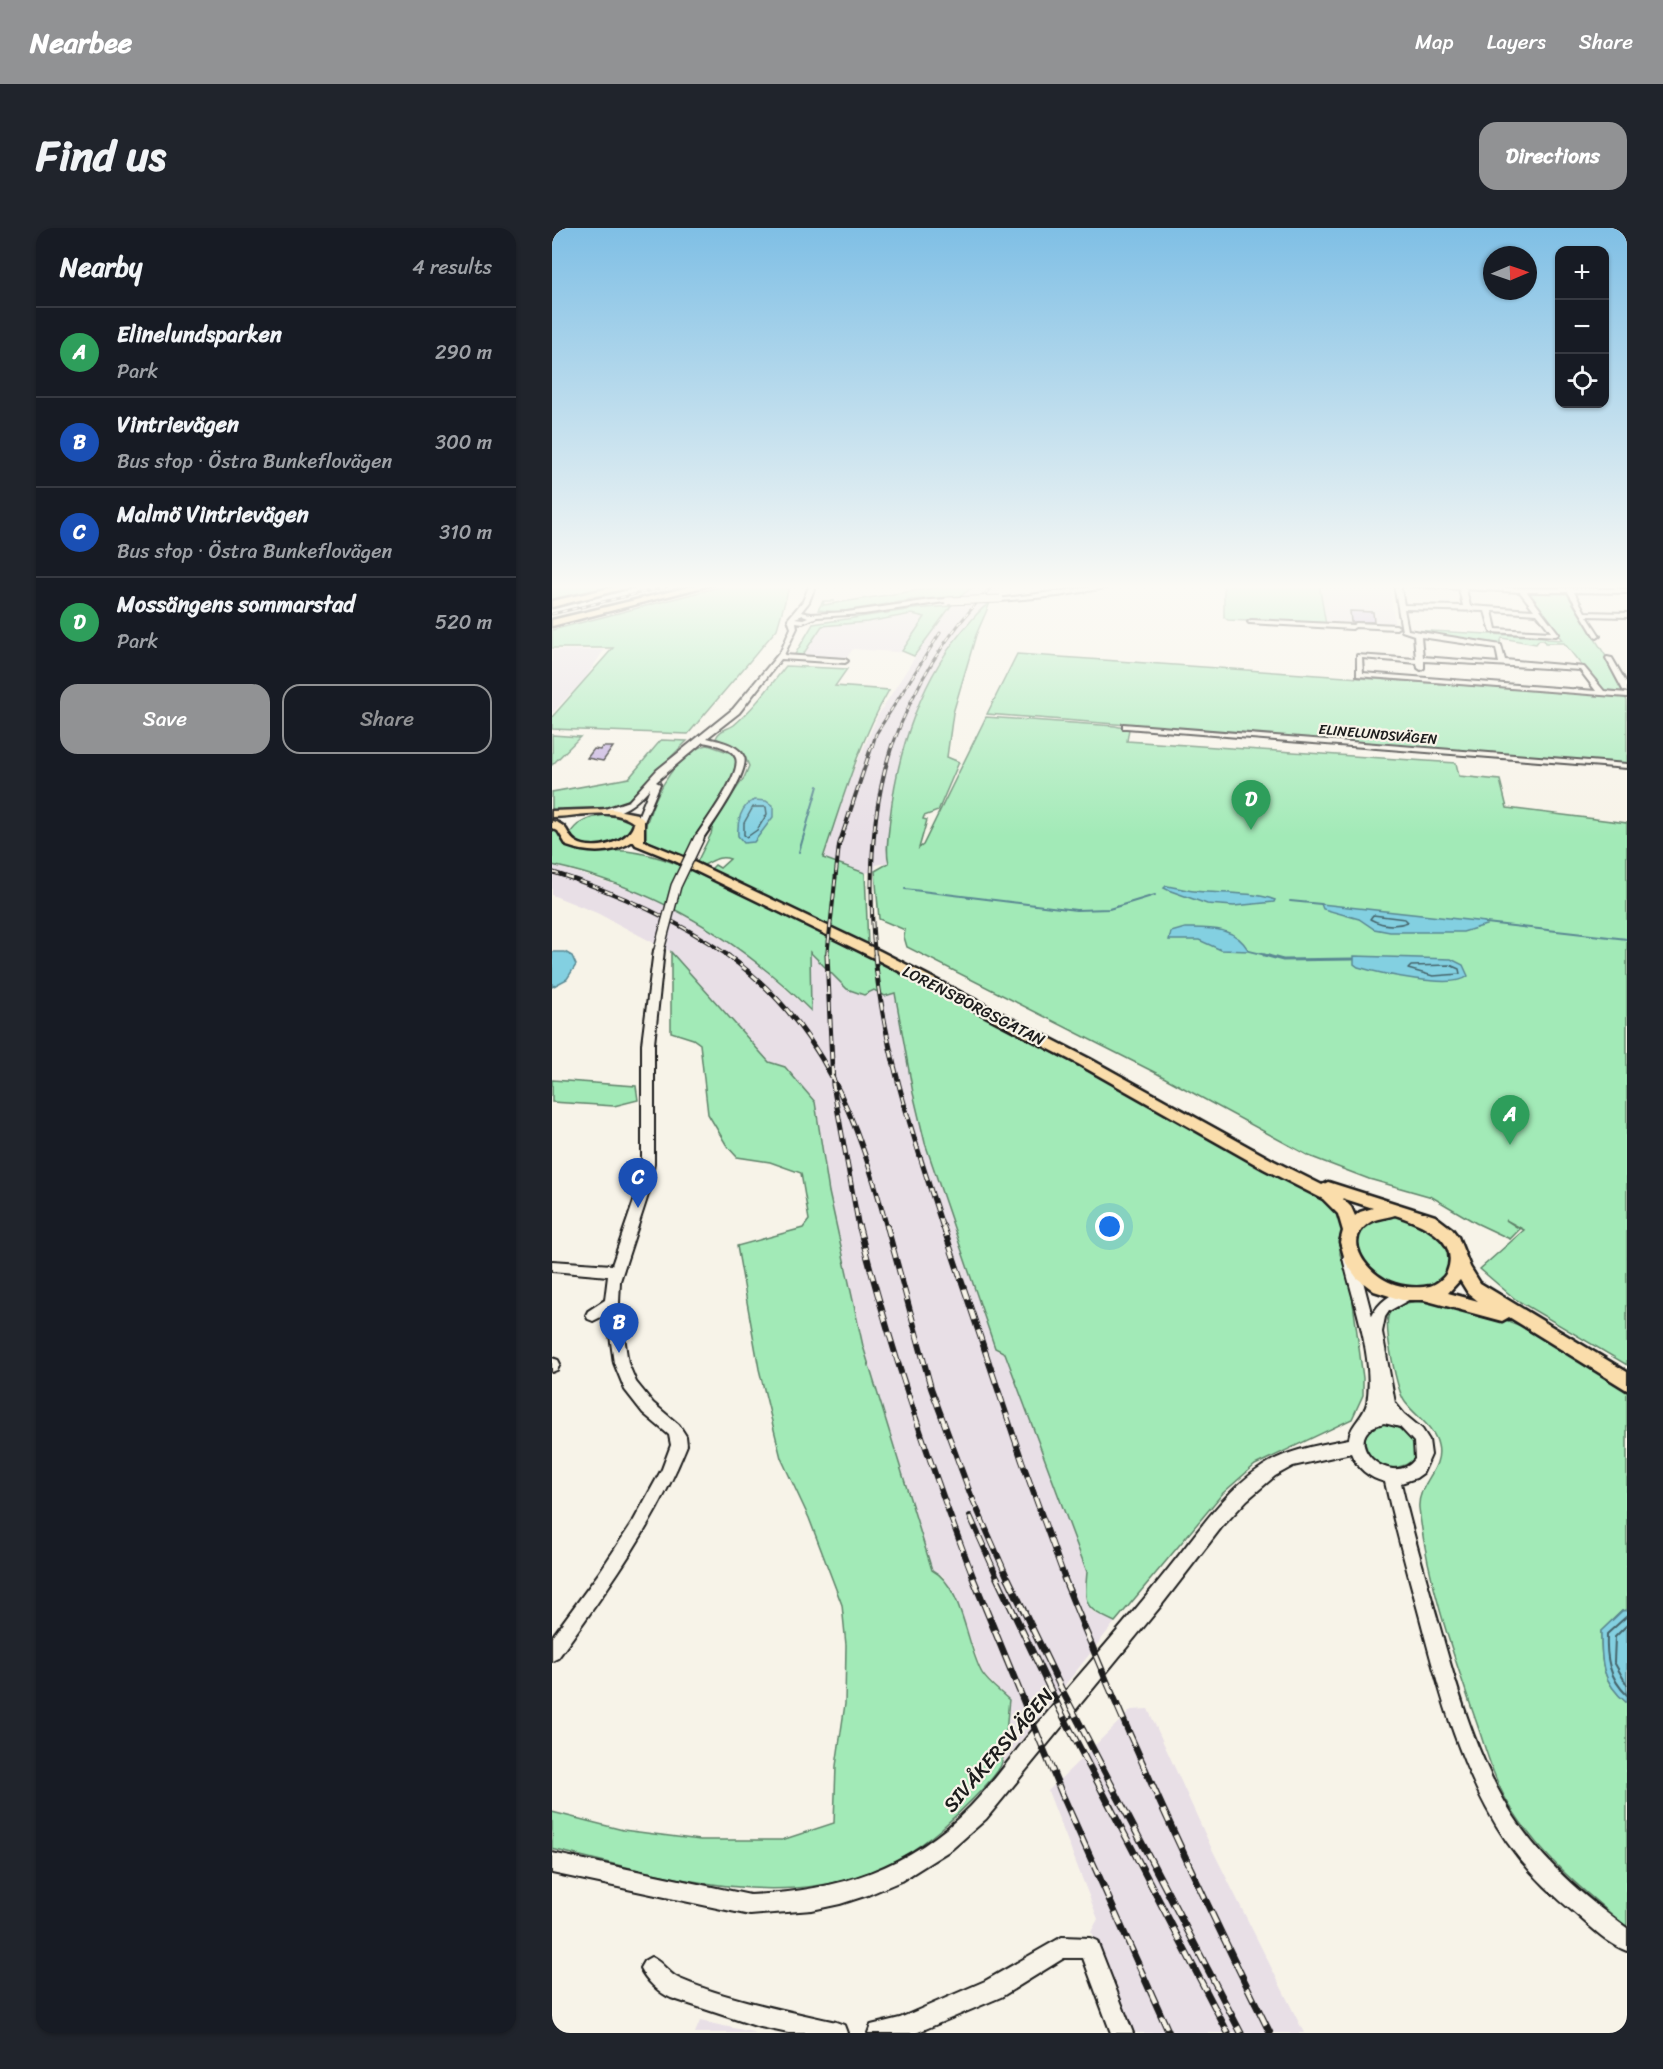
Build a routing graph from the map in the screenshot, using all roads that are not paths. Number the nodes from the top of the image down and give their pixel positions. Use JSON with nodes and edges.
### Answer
{"nodes":[{"id":1,"x":771,"y":668,"type":"edge"},
{"id":2,"x":1359,"y":668,"type":"edge"},
{"id":3,"x":1421,"y":668,"type":"edge"},
{"id":4,"x":1582,"y":668,"type":"edge"},
{"id":5,"x":1624,"y":679,"type":"edge"},
{"id":6,"x":1422,"y":680,"type":"junction"},
{"id":7,"x":1602,"y":693,"type":"junction"},
{"id":8,"x":1627,"y":693,"type":"edge"},
{"id":9,"x":1126,"y":726,"type":"dead end"},
{"id":10,"x":701,"y":739,"type":"junction"},
{"id":11,"x":684,"y":752,"type":"junction"},
{"id":12,"x":1627,"y":766,"type":"edge"},
{"id":13,"x":602,"y":812,"type":"junction"},
{"id":14,"x":552,"y":814,"type":"edge"},
{"id":15,"x":552,"y":824,"type":"edge"},
{"id":16,"x":639,"y":826,"type":"junction"},
{"id":17,"x":565,"y":835,"type":"junction"},
{"id":18,"x":604,"y":847,"type":"junction"},
{"id":19,"x":694,"y":867,"type":"junction"},
{"id":20,"x":1249,"y":1152,"type":"junction"},
{"id":21,"x":1400,"y":1212,"type":"junction"},
{"id":22,"x":1351,"y":1230,"type":"junction"},
{"id":23,"x":1350,"y":1258,"type":"junction"},
{"id":24,"x":1458,"y":1259,"type":"junction"},
{"id":25,"x":552,"y":1266,"type":"edge"},
{"id":26,"x":615,"y":1271,"type":"junction"},
{"id":27,"x":1416,"y":1294,"type":"junction"},
{"id":28,"x":612,"y":1304,"type":"junction"},
{"id":29,"x":593,"y":1315,"type":"dead end"},
{"id":30,"x":1568,"y":1344,"type":"junction"},
{"id":31,"x":1627,"y":1382,"type":"edge"},
{"id":32,"x":1399,"y":1419,"type":"junction"},
{"id":33,"x":1368,"y":1420,"type":"junction"},
{"id":34,"x":1355,"y":1445,"type":"junction"},
{"id":35,"x":1392,"y":1477,"type":"junction"},
{"id":36,"x":554,"y":1645,"type":"edge"},
{"id":37,"x":552,"y":1863,"type":"edge"},
{"id":38,"x":1627,"y":1941,"type":"edge"},
{"id":39,"x":651,"y":1968,"type":"dead end"},
{"id":40,"x":836,"y":2033,"type":"edge"},
{"id":41,"x":879,"y":2033,"type":"edge"},
{"id":42,"x":1122,"y":2033,"type":"edge"}],
"edges":[{"from":1,"to":10,"type":"street"},
{"from":2,"to":6,"type":"street"},
{"from":3,"to":6,"type":"street"},
{"from":4,"to":7,"type":"street"},
{"from":5,"to":8,"type":"street"},
{"from":6,"to":7,"type":"street"},
{"from":7,"to":8,"type":"street"},
{"from":9,"to":12,"type":"street","name":"ELINELUNDSVÄGEN"},
{"from":10,"to":11,"type":"street"},
{"from":10,"to":26,"type":"street","bridge":true},
{"from":11,"to":13,"type":"street"},
{"from":11,"to":16,"type":"street"},
{"from":13,"to":14,"type":"main road"},
{"from":13,"to":16,"type":"main road"},
{"from":13,"to":17,"type":"main road"},
{"from":15,"to":17,"type":"main road","name":"LORENSBORGSGATAN"},
{"from":16,"to":18,"type":"main road","name":"LORENSBORGSGATAN"},
{"from":16,"to":19,"type":"main road","name":"LORENSBORGSGATAN"},
{"from":17,"to":18,"type":"main road","name":"LORENSBORGSGATAN"},
{"from":18,"to":19,"type":"main road","name":"LORENSBORGSGATAN"},
{"from":19,"to":20,"type":"main road","name":"LORENSBORGSGATAN"},
{"from":20,"to":21,"type":"main road","name":"LORENSBORGSGATAN"},
{"from":20,"to":22,"type":"main road","name":"LORENSBORGSGATAN"},
{"from":21,"to":22,"type":"main road","name":"LORENSBORGSGATAN"},
{"from":21,"to":24,"type":"main road","name":"LORENSBORGSGATAN"},
{"from":22,"to":23,"type":"main road","name":"LORENSBORGSGATAN"},
{"from":23,"to":27,"type":"main road","name":"LORENSBORGSGATAN"},
{"from":23,"to":33,"type":"street"},
{"from":24,"to":27,"type":"main road"},
{"from":24,"to":30,"type":"main road","name":"LORENSBORGSGATAN"},
{"from":25,"to":26,"type":"street"},
{"from":26,"to":28,"type":"street"},
{"from":27,"to":30,"type":"main road","name":"LORENSBORGSGATAN"},
{"from":27,"to":32,"type":"street"},
{"from":28,"to":29,"type":"street"},
{"from":28,"to":36,"type":"street"},
{"from":30,"to":31,"type":"main road","name":"LORENSBORGSGATAN"},
{"from":32,"to":33,"type":"street"},
{"from":32,"to":35,"type":"street"},
{"from":33,"to":34,"type":"street"},
{"from":34,"to":35,"type":"street"},
{"from":34,"to":37,"type":"street","name":"SIVÅKERSVÄGEN"},
{"from":35,"to":38,"type":"street"},
{"from":39,"to":40,"type":"street"},
{"from":41,"to":42,"type":"street"}]}
